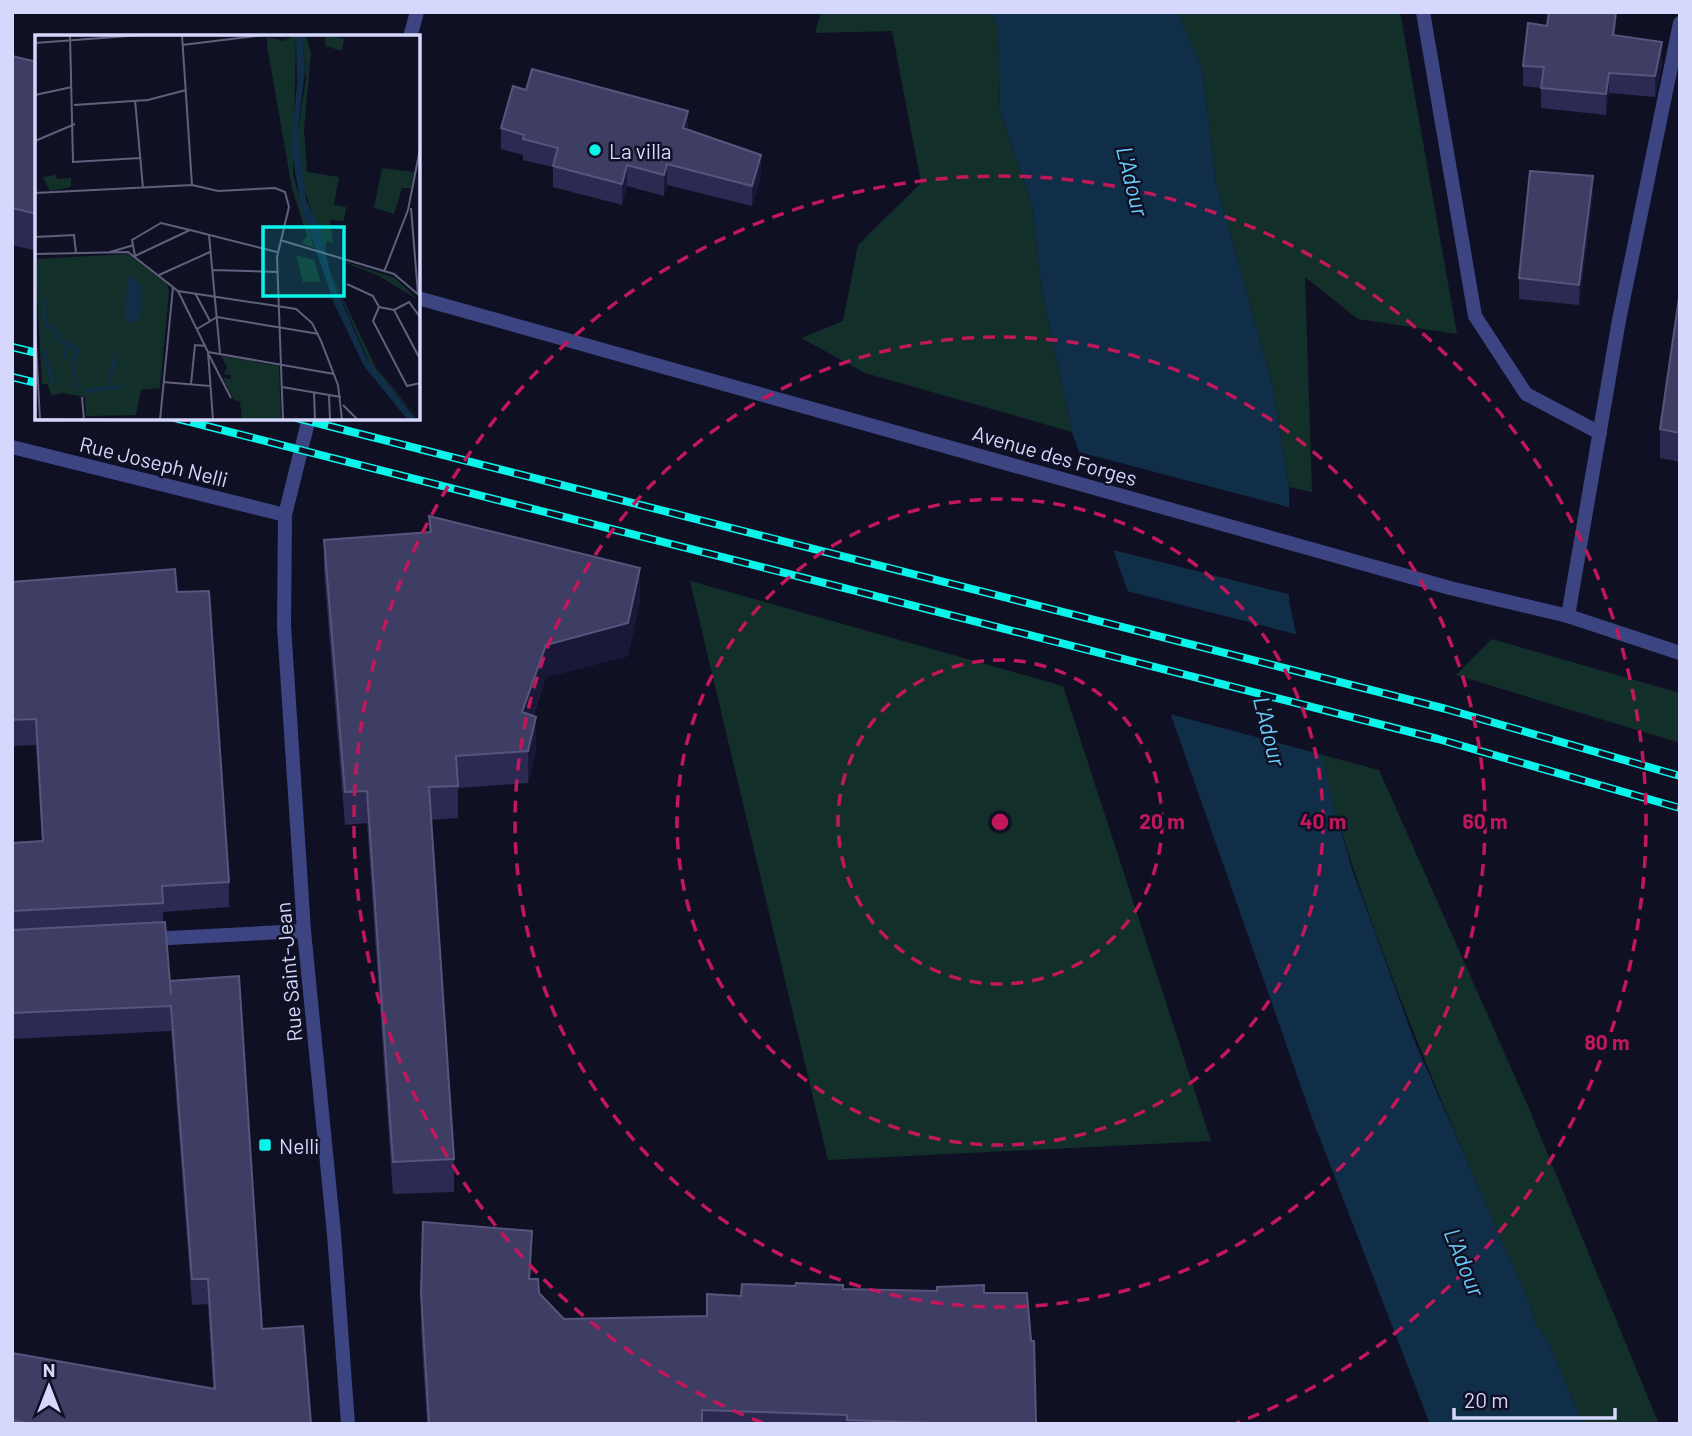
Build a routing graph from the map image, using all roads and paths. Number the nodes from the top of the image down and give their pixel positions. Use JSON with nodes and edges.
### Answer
{"nodes":[{"id":1,"x":417,"y":12,"type":"edge"},
{"id":2,"x":1423,"y":12,"type":"edge"},
{"id":3,"x":1680,"y":23,"type":"edge"},
{"id":4,"x":411,"y":35,"type":"edge"},
{"id":5,"x":420,"y":299,"type":"edge"},
{"id":6,"x":309,"y":420,"type":"edge"},
{"id":7,"x":1600,"y":433,"type":"junction"},
{"id":8,"x":12,"y":447,"type":"edge"},
{"id":9,"x":285,"y":515,"type":"junction"},
{"id":10,"x":1568,"y":615,"type":"junction"},
{"id":11,"x":1680,"y":653,"type":"edge"},
{"id":12,"x":304,"y":932,"type":"junction"},
{"id":13,"x":133,"y":940,"type":"edge"},
{"id":14,"x":348,"y":1424,"type":"edge"}],
"edges":[{"from":1,"to":4,"type":"street"},
{"from":2,"to":7,"type":"street"},
{"from":3,"to":7,"type":"street"},
{"from":5,"to":10,"type":"street","name":"Avenue des Forges"},
{"from":6,"to":9,"type":"street","name":"Rue Saint-Jean"},
{"from":7,"to":10,"type":"street"},
{"from":8,"to":9,"type":"street","name":"Rue Joseph Nelli"},
{"from":9,"to":12,"type":"street","name":"Rue Saint-Jean"},
{"from":10,"to":11,"type":"street","name":"Avenue des Forges"},
{"from":12,"to":13,"type":"street"},
{"from":12,"to":14,"type":"street","name":"Rue Saint-Jean"}]}
